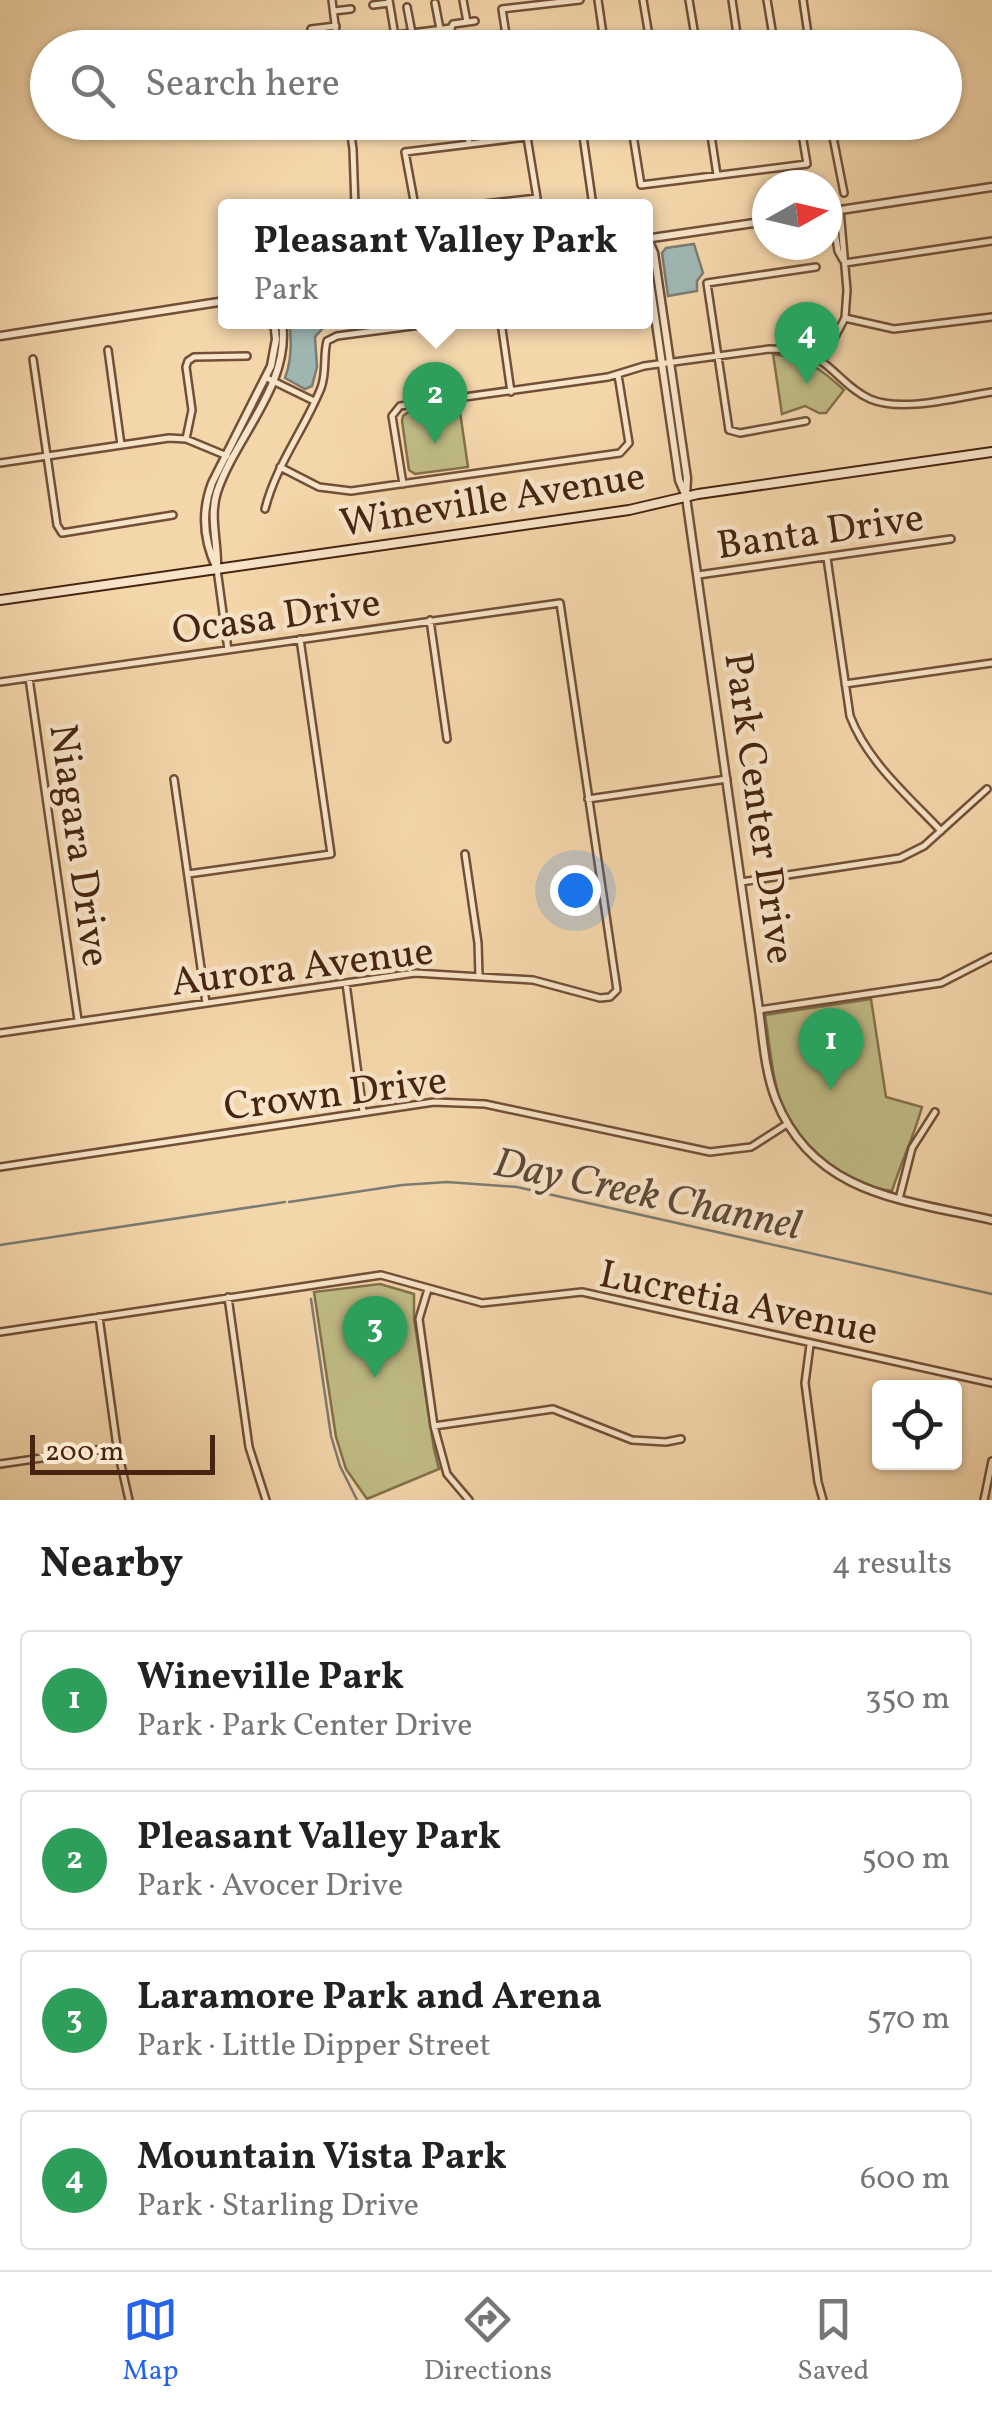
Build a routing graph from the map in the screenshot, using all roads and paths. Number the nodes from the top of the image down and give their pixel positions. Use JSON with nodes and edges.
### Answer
{"nodes":[{"id":1,"x":332,"y":0,"type":"edge"},
{"id":2,"x":463,"y":0,"type":"edge"},
{"id":3,"x":580,"y":0,"type":"edge"},
{"id":4,"x":598,"y":0,"type":"edge"},
{"id":5,"x":643,"y":0,"type":"edge"},
{"id":6,"x":688,"y":0,"type":"edge"},
{"id":7,"x":732,"y":0,"type":"edge"},
{"id":8,"x":767,"y":0,"type":"edge"},
{"id":9,"x":803,"y":0,"type":"edge"},
{"id":10,"x":389,"y":2,"type":"edge"},
{"id":11,"x":435,"y":3,"type":"dead end"},
{"id":12,"x":374,"y":5,"type":"dead end"},
{"id":13,"x":408,"y":7,"type":"dead end"},
{"id":14,"x":350,"y":8,"type":"dead end"},
{"id":15,"x":334,"y":10,"type":"junction"},
{"id":16,"x":475,"y":21,"type":"dead end"},
{"id":17,"x":466,"y":22,"type":"junction"},
{"id":18,"x":336,"y":26,"type":"junction"},
{"id":19,"x":451,"y":28,"type":"joint"},
{"id":20,"x":311,"y":29,"type":"dead end"},
{"id":21,"x":440,"y":29,"type":"junction"},
{"id":22,"x":336,"y":30,"type":"edge"},
{"id":23,"x":395,"y":30,"type":"edge"},
{"id":24,"x":412,"y":30,"type":"edge"},
{"id":25,"x":433,"y":30,"type":"edge"},
{"id":26,"x":505,"y":30,"type":"edge"},
{"id":27,"x":602,"y":30,"type":"edge"},
{"id":28,"x":648,"y":30,"type":"edge"},
{"id":29,"x":694,"y":30,"type":"edge"},
{"id":30,"x":736,"y":30,"type":"edge"},
{"id":31,"x":771,"y":30,"type":"edge"},
{"id":32,"x":807,"y":30,"type":"edge"},
{"id":33,"x":352,"y":140,"type":"edge"},
{"id":34,"x":468,"y":140,"type":"edge"},
{"id":35,"x":502,"y":140,"type":"edge"},
{"id":36,"x":527,"y":140,"type":"edge"},
{"id":37,"x":584,"y":140,"type":"edge"},
{"id":38,"x":634,"y":140,"type":"edge"},
{"id":39,"x":711,"y":140,"type":"edge"},
{"id":40,"x":803,"y":140,"type":"edge"},
{"id":41,"x":834,"y":140,"type":"edge"},
{"id":42,"x":469,"y":144,"type":"junction"},
{"id":43,"x":716,"y":176,"type":"junction"},
{"id":44,"x":992,"y":188,"type":"edge"},
{"id":45,"x":844,"y":193,"type":"dead end"},
{"id":46,"x":354,"y":199,"type":"edge"},
{"id":47,"x":414,"y":199,"type":"edge"},
{"id":48,"x":528,"y":199,"type":"edge"},
{"id":49,"x":592,"y":199,"type":"edge"},
{"id":50,"x":842,"y":210,"type":"edge"},
{"id":51,"x":752,"y":223,"type":"edge"},
{"id":52,"x":653,"y":238,"type":"edge"},
{"id":53,"x":842,"y":239,"type":"edge"},
{"id":54,"x":992,"y":241,"type":"edge"},
{"id":55,"x":653,"y":252,"type":"edge"},
{"id":56,"x":845,"y":263,"type":"junction"},
{"id":57,"x":816,"y":267,"type":"dead end"},
{"id":58,"x":218,"y":302,"type":"edge"},
{"id":59,"x":992,"y":317,"type":"edge"},
{"id":60,"x":845,"y":318,"type":"junction"},
{"id":61,"x":274,"y":329,"type":"edge"},
{"id":62,"x":282,"y":329,"type":"edge"},
{"id":63,"x":391,"y":329,"type":"edge"},
{"id":64,"x":502,"y":329,"type":"edge"},
{"id":65,"x":0,"y":336,"type":"edge"},
{"id":66,"x":108,"y":350,"type":"dead end"},
{"id":67,"x":247,"y":356,"type":"dead end"},
{"id":68,"x":718,"y":356,"type":"junction"},
{"id":69,"x":33,"y":359,"type":"dead end"},
{"id":70,"x":821,"y":361,"type":"junction"},
{"id":71,"x":666,"y":363,"type":"junction"},
{"id":72,"x":618,"y":375,"type":"junction"},
{"id":73,"x":270,"y":379,"type":"junction"},
{"id":74,"x":511,"y":392,"type":"junction"},
{"id":75,"x":992,"y":392,"type":"edge"},
{"id":76,"x":314,"y":402,"type":"junction"},
{"id":77,"x":806,"y":421,"type":"dead end"},
{"id":78,"x":186,"y":439,"type":"junction"},
{"id":79,"x":121,"y":445,"type":"junction"},
{"id":80,"x":992,"y":452,"type":"edge"},
{"id":81,"x":47,"y":456,"type":"junction"},
{"id":82,"x":229,"y":457,"type":"junction"},
{"id":83,"x":0,"y":462,"type":"edge"},
{"id":84,"x":280,"y":468,"type":"junction"},
{"id":85,"x":403,"y":484,"type":"junction"},
{"id":86,"x":686,"y":497,"type":"junction"},
{"id":87,"x":265,"y":509,"type":"dead end"},
{"id":88,"x":173,"y":515,"type":"dead end"},
{"id":89,"x":951,"y":538,"type":"dead end"},
{"id":90,"x":826,"y":558,"type":"junction"},
{"id":91,"x":216,"y":570,"type":"junction"},
{"id":92,"x":698,"y":575,"type":"junction"},
{"id":93,"x":0,"y":600,"type":"edge"},
{"id":94,"x":430,"y":620,"type":"junction"},
{"id":95,"x":300,"y":639,"type":"junction"},
{"id":96,"x":228,"y":650,"type":"junction"},
{"id":97,"x":992,"y":663,"type":"edge"},
{"id":98,"x":29,"y":678,"type":"junction"},
{"id":99,"x":0,"y":682,"type":"edge"},
{"id":100,"x":845,"y":684,"type":"junction"},
{"id":101,"x":447,"y":739,"type":"dead end"},
{"id":102,"x":174,"y":779,"type":"dead end"},
{"id":103,"x":726,"y":779,"type":"junction"},
{"id":104,"x":988,"y":789,"type":"dead end"},
{"id":105,"x":588,"y":799,"type":"junction"},
{"id":106,"x":941,"y":831,"type":"junction"},
{"id":107,"x":465,"y":854,"type":"dead end"},
{"id":108,"x":188,"y":874,"type":"junction"},
{"id":109,"x":741,"y":882,"type":"junction"},
{"id":110,"x":992,"y":957,"type":"edge"},
{"id":111,"x":478,"y":976,"type":"junction"},
{"id":112,"x":346,"y":983,"type":"junction"},
{"id":113,"x":206,"y":1003,"type":"junction"},
{"id":114,"x":759,"y":1010,"type":"junction"},
{"id":115,"x":78,"y":1020,"type":"junction"},
{"id":116,"x":0,"y":1033,"type":"edge"},
{"id":117,"x":363,"y":1112,"type":"junction"},
{"id":118,"x":934,"y":1112,"type":"dead end"},
{"id":119,"x":788,"y":1124,"type":"junction"},
{"id":120,"x":0,"y":1167,"type":"edge"},
{"id":121,"x":899,"y":1199,"type":"junction"},
{"id":122,"x":992,"y":1220,"type":"edge"},
{"id":123,"x":428,"y":1289,"type":"junction"},
{"id":124,"x":228,"y":1297,"type":"junction"},
{"id":125,"x":99,"y":1317,"type":"junction"},
{"id":126,"x":0,"y":1332,"type":"edge"},
{"id":127,"x":810,"y":1344,"type":"junction"},
{"id":128,"x":992,"y":1383,"type":"edge"},
{"id":129,"x":434,"y":1426,"type":"junction"},
{"id":130,"x":681,"y":1439,"type":"dead end"},
{"id":131,"x":118,"y":1448,"type":"junction"},
{"id":132,"x":992,"y":1461,"type":"edge"},
{"id":133,"x":0,"y":1464,"type":"edge"},
{"id":134,"x":129,"y":1500,"type":"edge"},
{"id":135,"x":266,"y":1500,"type":"edge"},
{"id":136,"x":469,"y":1500,"type":"edge"},
{"id":137,"x":822,"y":1500,"type":"edge"},
{"id":138,"x":984,"y":1500,"type":"edge"}],
"edges":[{"from":1,"to":15,"type":"street"},
{"from":2,"to":17,"type":"street"},
{"from":3,"to":26,"type":"street"},
{"from":4,"to":27,"type":"street"},
{"from":5,"to":28,"type":"street"},
{"from":6,"to":29,"type":"street"},
{"from":7,"to":30,"type":"street"},
{"from":8,"to":31,"type":"street"},
{"from":9,"to":32,"type":"street"},
{"from":10,"to":12,"type":"street"},
{"from":10,"to":23,"type":"street"},
{"from":11,"to":21,"type":"street"},
{"from":13,"to":24,"type":"street"},
{"from":14,"to":15,"type":"street"},
{"from":15,"to":18,"type":"street"},
{"from":16,"to":17,"type":"street"},
{"from":17,"to":19,"type":"street"},
{"from":18,"to":20,"type":"street"},
{"from":18,"to":22,"type":"street"},
{"from":19,"to":21,"type":"street"},
{"from":21,"to":25,"type":"street"},
{"from":33,"to":46,"type":"street"},
{"from":34,"to":42,"type":"street"},
{"from":35,"to":42,"type":"street"},
{"from":36,"to":48,"type":"street"},
{"from":37,"to":49,"type":"street"},
{"from":38,"to":43,"type":"street"},
{"from":39,"to":43,"type":"street"},
{"from":40,"to":43,"type":"street"},
{"from":41,"to":45,"type":"street"},
{"from":42,"to":47,"type":"street"},
{"from":44,"to":50,"type":"street"},
{"from":51,"to":52,"type":"street"},
{"from":53,"to":56,"type":"street"},
{"from":54,"to":56,"type":"street"},
{"from":55,"to":71,"type":"street","name":"Park Center Drive"},
{"from":56,"to":60,"type":"street"},
{"from":57,"to":68,"type":"street"},
{"from":58,"to":65,"type":"street"},
{"from":59,"to":60,"type":"street"},
{"from":60,"to":70,"type":"street"},
{"from":61,"to":73,"type":"street"},
{"from":62,"to":73,"type":"street"},
{"from":63,"to":76,"type":"street"},
{"from":64,"to":74,"type":"street"},
{"from":66,"to":79,"type":"street"},
{"from":67,"to":78,"type":"street"},
{"from":68,"to":70,"type":"street"},
{"from":68,"to":71,"type":"street"},
{"from":68,"to":77,"type":"street"},
{"from":69,"to":81,"type":"street"},
{"from":70,"to":75,"type":"street"},
{"from":71,"to":72,"type":"street"},
{"from":71,"to":86,"type":"street","name":"Park Center Drive"},
{"from":72,"to":74,"type":"street"},
{"from":72,"to":85,"type":"street"},
{"from":73,"to":76,"type":"street"},
{"from":73,"to":82,"type":"street"},
{"from":74,"to":85,"type":"street"},
{"from":76,"to":84,"type":"street"},
{"from":78,"to":79,"type":"street"},
{"from":78,"to":82,"type":"street"},
{"from":79,"to":81,"type":"street"},
{"from":80,"to":86,"type":"main road","name":"Wineville Avenue"},
{"from":81,"to":83,"type":"street"},
{"from":81,"to":88,"type":"street"},
{"from":82,"to":91,"type":"street"},
{"from":84,"to":85,"type":"street"},
{"from":84,"to":87,"type":"street"},
{"from":86,"to":91,"type":"main road","name":"Wineville Avenue"},
{"from":86,"to":92,"type":"street","name":"Park Center Drive"},
{"from":89,"to":90,"type":"street","name":"Banta Drive"},
{"from":90,"to":92,"type":"street","name":"Banta Drive"},
{"from":90,"to":100,"type":"street"},
{"from":91,"to":93,"type":"main road","name":"Wineville Avenue"},
{"from":91,"to":96,"type":"street"},
{"from":92,"to":103,"type":"street","name":"Park Center Drive"},
{"from":94,"to":95,"type":"street","name":"Ocasa Drive"},
{"from":94,"to":101,"type":"street"},
{"from":94,"to":105,"type":"street","name":"Ocasa Drive"},
{"from":95,"to":96,"type":"street","name":"Ocasa Drive"},
{"from":95,"to":108,"type":"street"},
{"from":96,"to":98,"type":"street","name":"Ocasa Drive"},
{"from":97,"to":100,"type":"street"},
{"from":98,"to":99,"type":"street","name":"Ocasa Drive"},
{"from":98,"to":115,"type":"street","name":"Niagara Drive"},
{"from":100,"to":106,"type":"street"},
{"from":102,"to":108,"type":"street"},
{"from":103,"to":105,"type":"street"},
{"from":103,"to":109,"type":"street","name":"Park Center Drive"},
{"from":104,"to":106,"type":"street"},
{"from":105,"to":111,"type":"street","name":"Aurora Avenue"},
{"from":106,"to":109,"type":"street"},
{"from":107,"to":111,"type":"street"},
{"from":108,"to":113,"type":"street"},
{"from":109,"to":114,"type":"street","name":"Park Center Drive"},
{"from":110,"to":114,"type":"street"},
{"from":111,"to":112,"type":"street","name":"Aurora Avenue"},
{"from":112,"to":113,"type":"street","name":"Aurora Avenue"},
{"from":112,"to":117,"type":"street"},
{"from":113,"to":115,"type":"street","name":"Aurora Avenue"},
{"from":114,"to":119,"type":"street","name":"Park Center Drive"},
{"from":115,"to":116,"type":"street","name":"Aurora Avenue"},
{"from":117,"to":119,"type":"street","name":"Crown Drive"},
{"from":117,"to":120,"type":"street","name":"Crown Drive"},
{"from":118,"to":121,"type":"street"},
{"from":119,"to":121,"type":"street","name":"Park Center Drive"},
{"from":121,"to":122,"type":"street","name":"Park Center Drive"},
{"from":123,"to":124,"type":"street","name":"Lucretia Avenue"},
{"from":123,"to":127,"type":"street","name":"Lucretia Avenue"},
{"from":123,"to":129,"type":"street"},
{"from":124,"to":125,"type":"street","name":"Lucretia Avenue"},
{"from":124,"to":135,"type":"street"},
{"from":125,"to":126,"type":"street","name":"Lucretia Avenue"},
{"from":125,"to":131,"type":"street"},
{"from":127,"to":128,"type":"street","name":"Lucretia Avenue"},
{"from":127,"to":137,"type":"street"},
{"from":129,"to":130,"type":"street"},
{"from":129,"to":136,"type":"street"},
{"from":131,"to":133,"type":"street"},
{"from":131,"to":134,"type":"street"},
{"from":132,"to":138,"type":"street"}]}
